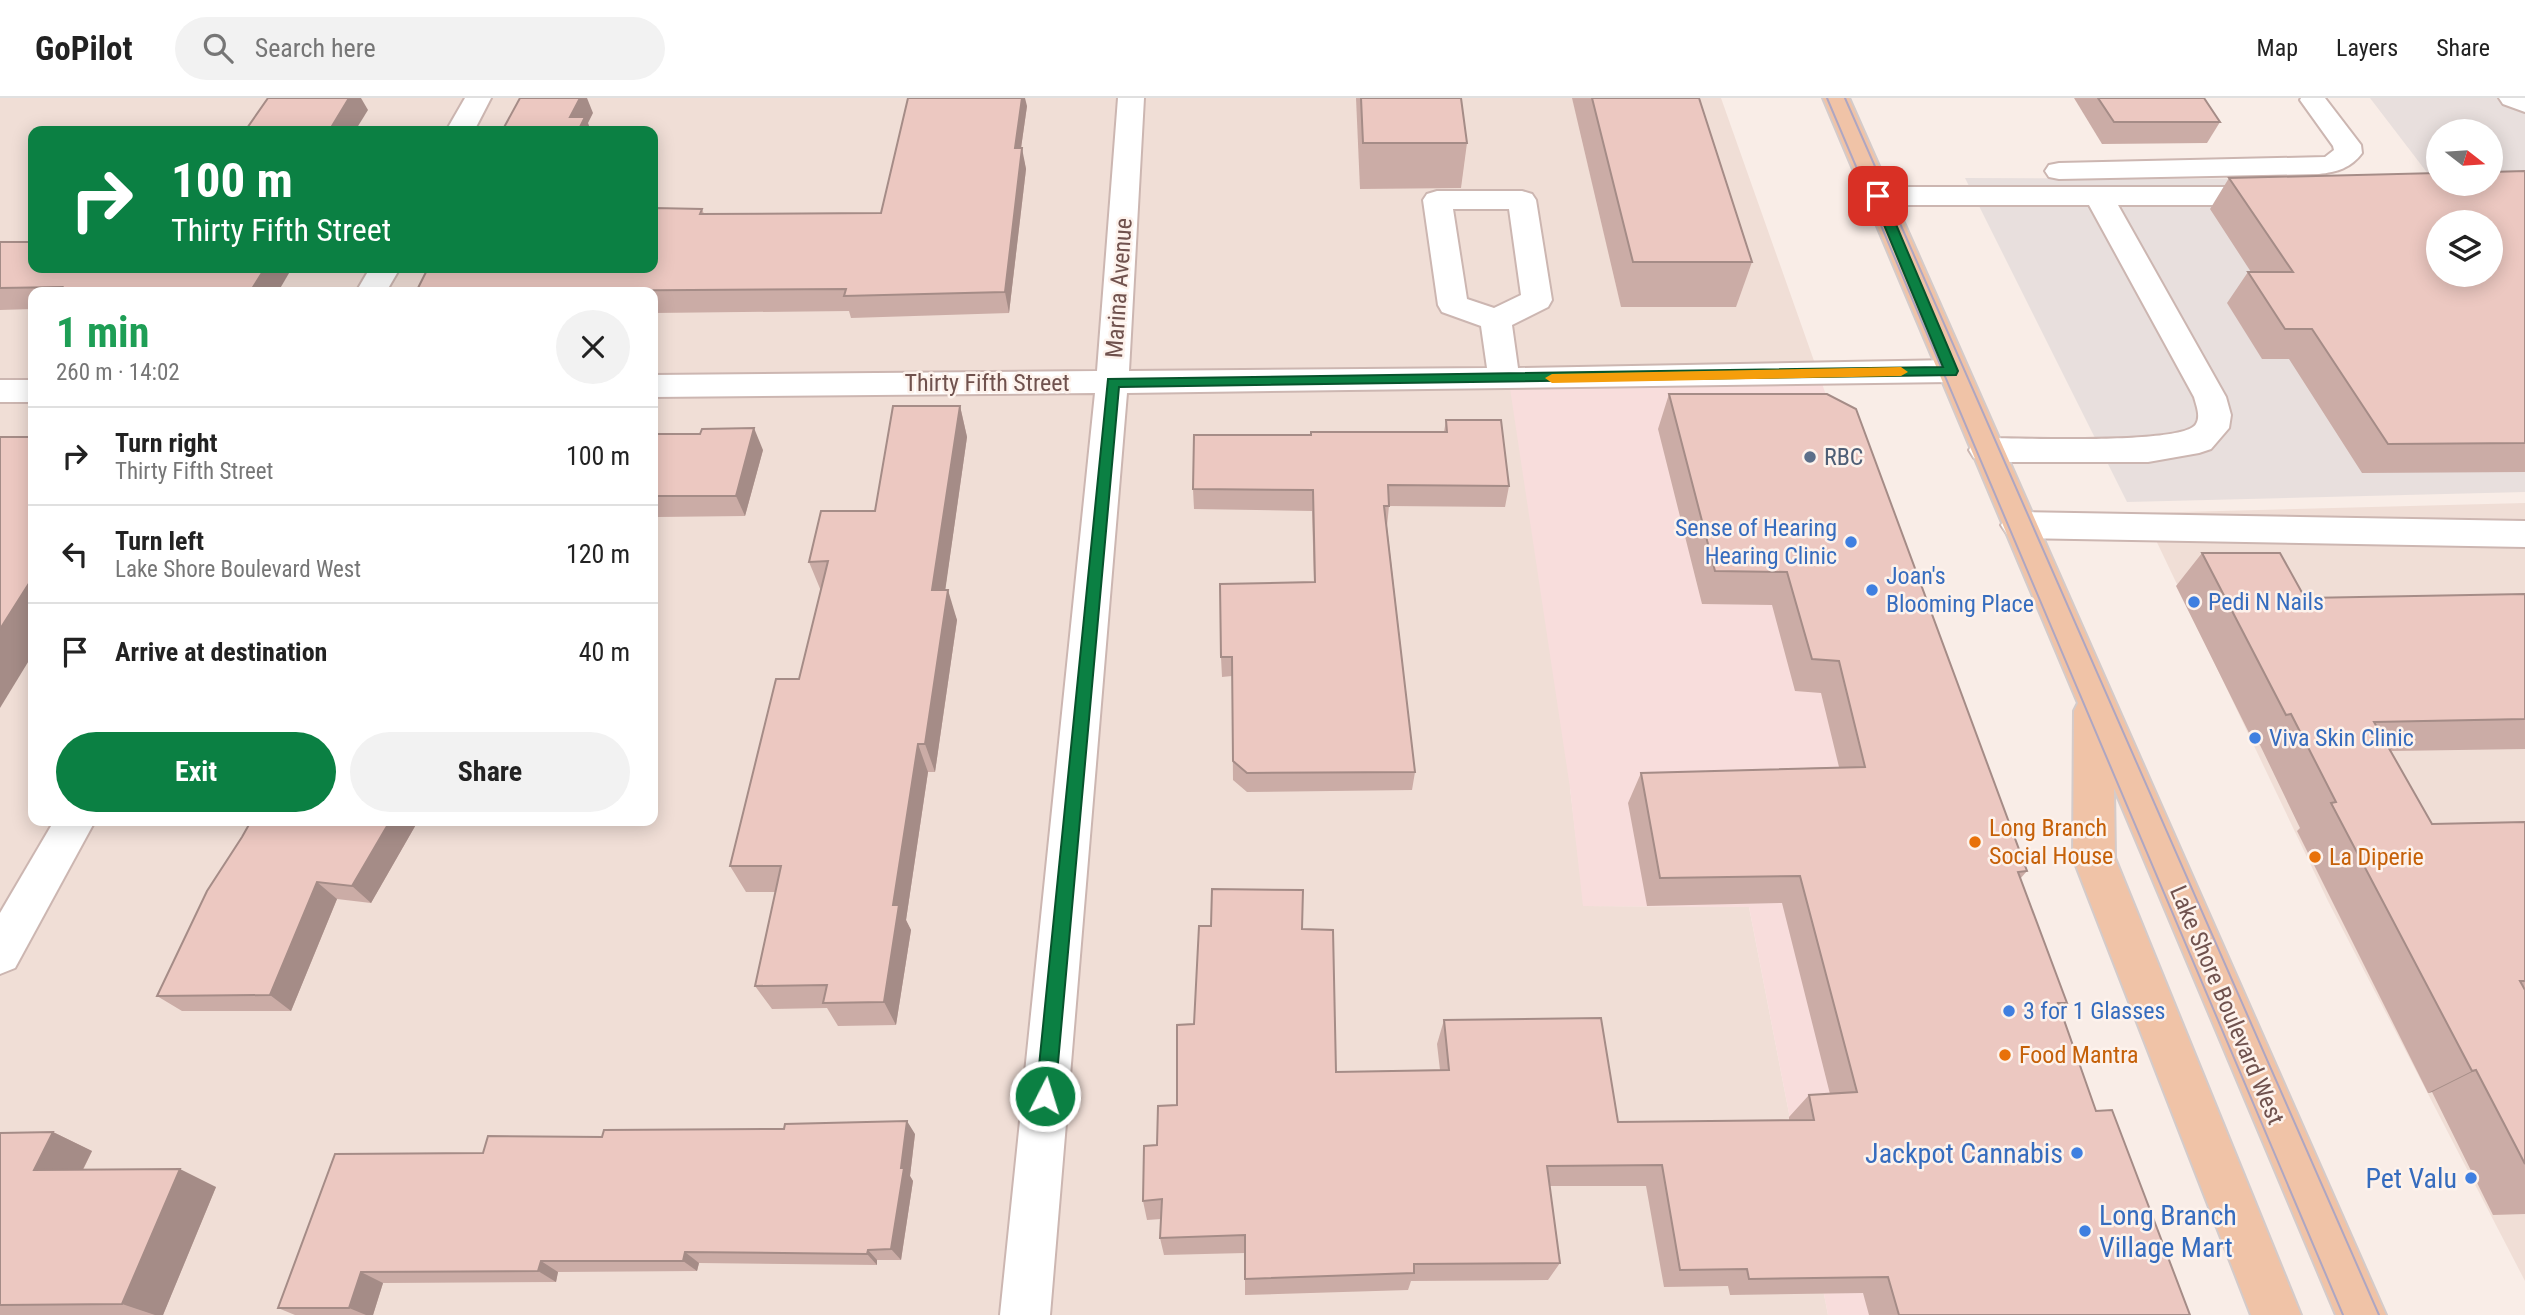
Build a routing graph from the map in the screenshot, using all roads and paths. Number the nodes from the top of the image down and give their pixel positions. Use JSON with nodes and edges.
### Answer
{"nodes":[{"id":1,"x":478,"y":98,"type":"edge"},
{"id":2,"x":1131,"y":98,"type":"edge"},
{"id":3,"x":1836,"y":98,"type":"edge"},
{"id":4,"x":2512,"y":98,"type":"edge"},
{"id":5,"x":2313,"y":100,"type":"dead end"},
{"id":6,"x":2525,"y":104,"type":"edge"},
{"id":7,"x":463,"y":126,"type":"edge"},
{"id":8,"x":1873,"y":186,"type":"junction"},
{"id":9,"x":2290,"y":195,"type":"edge"},
{"id":10,"x":2099,"y":197,"type":"junction"},
{"id":11,"x":1496,"y":320,"type":"junction"},
{"id":12,"x":1952,"y":371,"type":"junction"},
{"id":13,"x":1504,"y":379,"type":"junction"},
{"id":14,"x":1112,"y":382,"type":"junction"},
{"id":15,"x":658,"y":386,"type":"edge"},
{"id":16,"x":0,"y":391,"type":"edge"},
{"id":17,"x":28,"y":391,"type":"edge"},
{"id":18,"x":1986,"y":450,"type":"junction"},
{"id":19,"x":2019,"y":525,"type":"junction"},
{"id":20,"x":2525,"y":534,"type":"edge"},
{"id":21,"x":2093,"y":695,"type":"junction"},
{"id":22,"x":72,"y":826,"type":"edge"},
{"id":23,"x":0,"y":954,"type":"edge"},
{"id":24,"x":1025,"y":1315,"type":"edge"},
{"id":25,"x":2276,"y":1315,"type":"edge"},
{"id":26,"x":2361,"y":1315,"type":"edge"}],
"edges":[{"from":1,"to":7,"type":"street"},
{"from":2,"to":14,"type":"street","name":"Marina Avenue"},
{"from":3,"to":8,"type":"main road","name":"Lake Shore Boulevard West"},
{"from":4,"to":6,"type":"street"},
{"from":5,"to":8,"type":"street"},
{"from":8,"to":10,"type":"street"},
{"from":8,"to":12,"type":"main road","name":"Lake Shore Boulevard West"},
{"from":9,"to":10,"type":"street"},
{"from":10,"to":18,"type":"street"},
{"from":11,"to":11,"type":"street"},
{"from":11,"to":13,"type":"street"},
{"from":12,"to":13,"type":"street","name":"Thirty Fifth Street"},
{"from":12,"to":18,"type":"main road","name":"Lake Shore Boulevard West"},
{"from":13,"to":14,"type":"street","name":"Thirty Fifth Street"},
{"from":14,"to":15,"type":"street","name":"Thirty Fifth Street"},
{"from":14,"to":24,"type":"street","name":"Marina Avenue"},
{"from":16,"to":17,"type":"street"},
{"from":18,"to":19,"type":"main road","name":"Lake Shore Boulevard West"},
{"from":19,"to":20,"type":"street"},
{"from":19,"to":21,"type":"main road","name":"Lake Shore Boulevard West"},
{"from":21,"to":25,"type":"main road","name":"Lake Shore Boulevard West"},
{"from":21,"to":26,"type":"main road","name":"Lake Shore Boulevard West"},
{"from":22,"to":23,"type":"street"}]}
